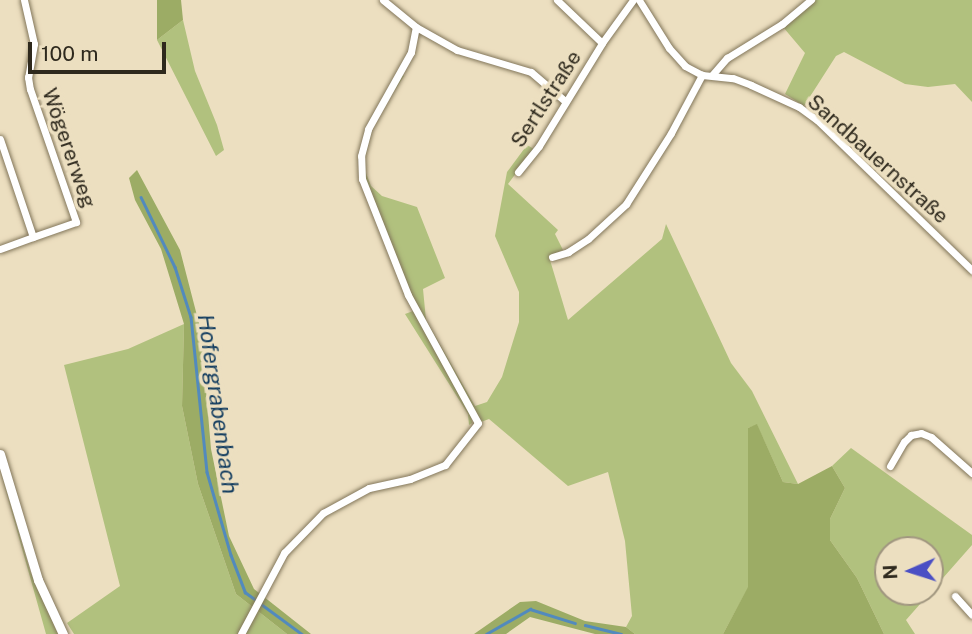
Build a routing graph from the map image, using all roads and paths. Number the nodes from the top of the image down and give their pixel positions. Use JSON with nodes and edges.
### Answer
{"nodes":[{"id":1,"x":24,"y":0,"type":"edge"},
{"id":2,"x":383,"y":0,"type":"edge"},
{"id":3,"x":557,"y":0,"type":"edge"},
{"id":4,"x":633,"y":0,"type":"edge"},
{"id":5,"x":639,"y":0,"type":"edge"},
{"id":6,"x":811,"y":0,"type":"edge"},
{"id":7,"x":416,"y":27,"type":"junction"},
{"id":8,"x":602,"y":43,"type":"junction"},
{"id":9,"x":702,"y":75,"type":"junction"},
{"id":10,"x":712,"y":75,"type":"junction"},
{"id":11,"x":565,"y":101,"type":"junction"},
{"id":12,"x":0,"y":139,"type":"edge"},
{"id":13,"x":518,"y":172,"type":"dead end"},
{"id":14,"x":33,"y":237,"type":"junction"},
{"id":15,"x":0,"y":248,"type":"edge"},
{"id":16,"x":552,"y":257,"type":"dead end"},
{"id":17,"x":972,"y":270,"type":"edge"},
{"id":18,"x":0,"y":454,"type":"edge"},
{"id":19,"x":890,"y":466,"type":"dead end"},
{"id":20,"x":972,"y":473,"type":"edge"},
{"id":21,"x":955,"y":596,"type":"dead end"},
{"id":22,"x":972,"y":614,"type":"edge"},
{"id":23,"x":63,"y":634,"type":"edge"},
{"id":24,"x":242,"y":634,"type":"edge"}],
"edges":[{"from":1,"to":14,"type":"street","name":"Wögererweg"},
{"from":2,"to":7,"type":"street"},
{"from":3,"to":8,"type":"street","name":"Sertlstraße"},
{"from":4,"to":8,"type":"street","name":"Sertlstraße"},
{"from":5,"to":9,"type":"street"},
{"from":6,"to":10,"type":"street"},
{"from":7,"to":11,"type":"street"},
{"from":7,"to":24,"type":"street"},
{"from":8,"to":11,"type":"street","name":"Sertlstraße"},
{"from":9,"to":10,"type":"street","name":"Sandbauernstraße"},
{"from":9,"to":16,"type":"street"},
{"from":10,"to":17,"type":"street","name":"Sandbauernstraße"},
{"from":11,"to":13,"type":"street","name":"Sertlstraße"},
{"from":12,"to":14,"type":"street"},
{"from":14,"to":15,"type":"street","name":"Wögererweg"},
{"from":18,"to":23,"type":"street"},
{"from":19,"to":20,"type":"street"},
{"from":21,"to":22,"type":"street"}]}
